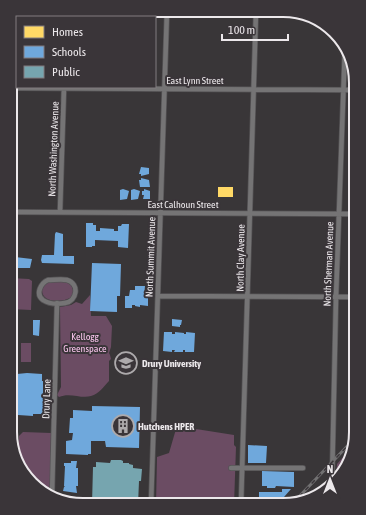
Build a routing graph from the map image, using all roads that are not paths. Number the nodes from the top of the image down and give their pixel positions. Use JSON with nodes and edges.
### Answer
{"nodes":[{"id":1,"x":167,"y":17,"type":"edge"},
{"id":2,"x":256,"y":17,"type":"edge"},
{"id":3,"x":344,"y":60,"type":"edge"},
{"id":4,"x":17,"y":88,"type":"edge"},
{"id":5,"x":64,"y":88,"type":"edge"},
{"id":6,"x":165,"y":89,"type":"junction"},
{"id":7,"x":253,"y":89,"type":"junction"},
{"id":8,"x":343,"y":90,"type":"junction"},
{"id":9,"x":349,"y":90,"type":"edge"},
{"id":10,"x":17,"y":212,"type":"edge"},
{"id":11,"x":60,"y":212,"type":"junction"},
{"id":12,"x":160,"y":213,"type":"junction"},
{"id":13,"x":250,"y":213,"type":"junction"},
{"id":14,"x":339,"y":214,"type":"junction"},
{"id":15,"x":349,"y":214,"type":"edge"},
{"id":16,"x":158,"y":296,"type":"junction"},
{"id":17,"x":248,"y":296,"type":"junction"},
{"id":18,"x":336,"y":297,"type":"junction"},
{"id":19,"x":349,"y":297,"type":"edge"},
{"id":20,"x":57,"y":303,"type":"junction"},
{"id":21,"x":231,"y":468,"type":"dead end"},
{"id":22,"x":242,"y":468,"type":"junction"},
{"id":23,"x":303,"y":468,"type":"dead end"},
{"id":24,"x":332,"y":476,"type":"edge"},
{"id":25,"x":52,"y":490,"type":"edge"},
{"id":26,"x":151,"y":498,"type":"edge"},
{"id":27,"x":241,"y":498,"type":"edge"}],
"edges":[{"from":1,"to":6,"type":"street","name":"North Summit Avenue"},
{"from":2,"to":7,"type":"street","name":"North Clay Avenue"},
{"from":3,"to":8,"type":"street","name":"North Sherman Avenue"},
{"from":4,"to":5,"type":"street","name":"East Lynn Street"},
{"from":5,"to":6,"type":"street","name":"East Lynn Street"},
{"from":5,"to":11,"type":"street","name":"North Washington Avenue"},
{"from":6,"to":7,"type":"street","name":"East Lynn Street"},
{"from":6,"to":12,"type":"street","name":"North Summit Avenue"},
{"from":7,"to":8,"type":"street","name":"East Lynn Street"},
{"from":7,"to":13,"type":"street","name":"North Clay Avenue"},
{"from":8,"to":9,"type":"street","name":"East Lynn Street"},
{"from":8,"to":14,"type":"street","name":"North Sherman Avenue"},
{"from":10,"to":11,"type":"street","name":"East Calhoun Street"},
{"from":11,"to":12,"type":"street","name":"East Calhoun Street"},
{"from":12,"to":13,"type":"street","name":"East Calhoun Street"},
{"from":12,"to":16,"type":"street","name":"North Summit Avenue"},
{"from":13,"to":14,"type":"street","name":"East Calhoun Street"},
{"from":13,"to":17,"type":"street","name":"North Clay Avenue"},
{"from":14,"to":15,"type":"street","name":"East Calhoun Street"},
{"from":14,"to":18,"type":"street","name":"North Sherman Avenue"},
{"from":16,"to":17,"type":"street"},
{"from":16,"to":26,"type":"street","name":"North Summit Avenue"},
{"from":17,"to":18,"type":"street"},
{"from":17,"to":22,"type":"street","name":"North Clay Avenue"},
{"from":18,"to":19,"type":"street"},
{"from":18,"to":24,"type":"street","name":"North Sherman Avenue"},
{"from":20,"to":20,"type":"street"},
{"from":20,"to":25,"type":"street","name":"Drury Lane"},
{"from":21,"to":22,"type":"street"},
{"from":22,"to":23,"type":"street"},
{"from":22,"to":27,"type":"street","name":"North Clay Avenue"}]}
